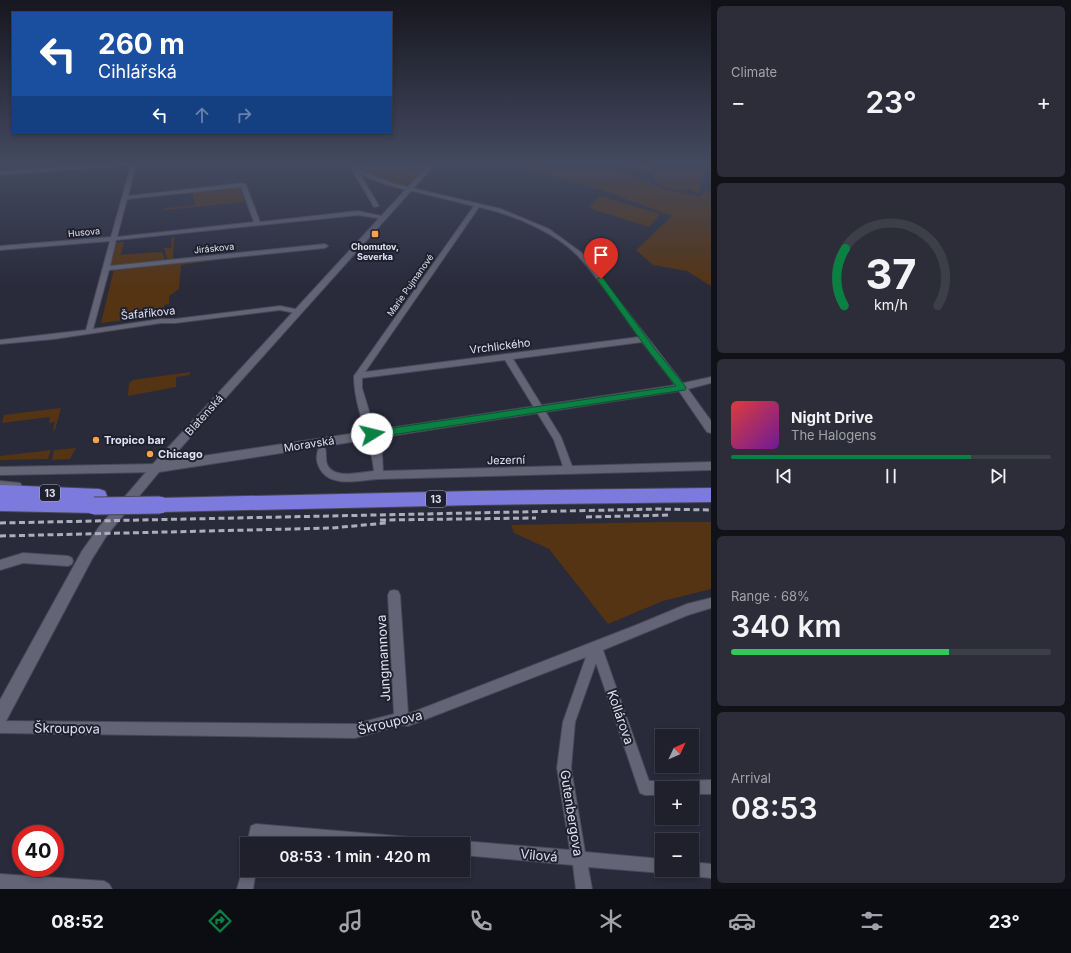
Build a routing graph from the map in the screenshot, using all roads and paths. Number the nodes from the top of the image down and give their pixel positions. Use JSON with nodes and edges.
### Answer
{"nodes":[{"id":1,"x":123,"y":204,"type":"edge"},
{"id":2,"x":250,"y":204,"type":"edge"},
{"id":3,"x":395,"y":204,"type":"edge"},
{"id":4,"x":478,"y":204,"type":"edge"},
{"id":5,"x":480,"y":204,"type":"edge"},
{"id":6,"x":383,"y":217,"type":"junction"},
{"id":7,"x":258,"y":224,"type":"junction"},
{"id":8,"x":113,"y":239,"type":"junction"},
{"id":9,"x":325,"y":246,"type":"dead end"},
{"id":10,"x":0,"y":248,"type":"edge"},
{"id":11,"x":105,"y":268,"type":"junction"},
{"id":12,"x":297,"y":312,"type":"junction"},
{"id":13,"x":89,"y":331,"type":"junction"},
{"id":14,"x":644,"y":339,"type":"junction"},
{"id":15,"x":0,"y":342,"type":"edge"},
{"id":16,"x":507,"y":356,"type":"junction"},
{"id":17,"x":358,"y":376,"type":"junction"},
{"id":18,"x":711,"y":380,"type":"edge"},
{"id":19,"x":682,"y":388,"type":"junction"},
{"id":20,"x":539,"y":409,"type":"junction"},
{"id":21,"x":711,"y":429,"type":"edge"},
{"id":22,"x":372,"y":434,"type":"junction"},
{"id":23,"x":322,"y":451,"type":"dead end"},
{"id":24,"x":711,"y":466,"type":"edge"},
{"id":25,"x":156,"y":468,"type":"junction"},
{"id":26,"x":569,"y":470,"type":"junction"},
{"id":27,"x":0,"y":471,"type":"edge"},
{"id":28,"x":379,"y":475,"type":"junction"},
{"id":29,"x":0,"y":484,"type":"edge"},
{"id":30,"x":711,"y":485,"type":"edge"},
{"id":31,"x":0,"y":492,"type":"edge"},
{"id":32,"x":711,"y":496,"type":"edge"},
{"id":33,"x":93,"y":499,"type":"junction"},
{"id":34,"x":162,"y":500,"type":"junction"},
{"id":35,"x":0,"y":504,"type":"edge"},
{"id":36,"x":68,"y":561,"type":"dead end"},
{"id":37,"x":0,"y":565,"type":"edge"},
{"id":38,"x":394,"y":595,"type":"dead end"},
{"id":39,"x":711,"y":603,"type":"edge"},
{"id":40,"x":596,"y":646,"type":"junction"},
{"id":41,"x":0,"y":715,"type":"edge"},
{"id":42,"x":401,"y":719,"type":"junction"},
{"id":43,"x":0,"y":727,"type":"edge"},
{"id":44,"x":699,"y":787,"type":"edge"},
{"id":45,"x":711,"y":787,"type":"edge"},
{"id":46,"x":655,"y":788,"type":"edge"},
{"id":47,"x":470,"y":849,"type":"edge"},
{"id":48,"x":579,"y":858,"type":"junction"},
{"id":49,"x":655,"y":865,"type":"edge"},
{"id":50,"x":699,"y":870,"type":"edge"},
{"id":51,"x":711,"y":871,"type":"edge"},
{"id":52,"x":247,"y":877,"type":"edge"},
{"id":53,"x":0,"y":882,"type":"edge"},
{"id":54,"x":104,"y":889,"type":"edge"},
{"id":55,"x":245,"y":889,"type":"edge"},
{"id":56,"x":584,"y":889,"type":"edge"}],
"edges":[{"from":1,"to":8,"type":"street"},
{"from":2,"to":7,"type":"street"},
{"from":3,"to":6,"type":"street","name":"Blatenská"},
{"from":4,"to":17,"type":"street","name":"Marie Pujmanové"},
{"from":5,"to":14,"type":"street"},
{"from":6,"to":7,"type":"street","name":"Husova"},
{"from":6,"to":12,"type":"street","name":"Blatenská"},
{"from":7,"to":8,"type":"street","name":"Husova"},
{"from":8,"to":10,"type":"street","name":"Husova"},
{"from":8,"to":11,"type":"street"},
{"from":9,"to":11,"type":"street","name":"Jiráskova"},
{"from":11,"to":13,"type":"street"},
{"from":12,"to":13,"type":"street","name":"Šafaříkova"},
{"from":12,"to":25,"type":"street","name":"Blatenská"},
{"from":13,"to":15,"type":"street","name":"Šafaříkova"},
{"from":14,"to":16,"type":"street","name":"Vrchlického"},
{"from":14,"to":19,"type":"street"},
{"from":16,"to":17,"type":"street","name":"Vrchlického"},
{"from":16,"to":20,"type":"street"},
{"from":17,"to":22,"type":"street"},
{"from":18,"to":19,"type":"street","name":"Moravská"},
{"from":19,"to":20,"type":"street","name":"Moravská"},
{"from":19,"to":21,"type":"street"},
{"from":20,"to":22,"type":"street","name":"Moravská"},
{"from":20,"to":26,"type":"street"},
{"from":22,"to":25,"type":"street","name":"Moravská"},
{"from":22,"to":28,"type":"street"},
{"from":23,"to":28,"type":"street","name":"Jezerní"},
{"from":24,"to":26,"type":"street","name":"Jezerní"},
{"from":25,"to":27,"type":"street","name":"Moravská"},
{"from":25,"to":41,"type":"street","name":"Blatenská"},
{"from":26,"to":28,"type":"street","name":"Jezerní"},
{"from":29,"to":33,"type":"street"},
{"from":30,"to":34,"type":"highway","number":"13"},
{"from":31,"to":33,"type":"highway","number":"13"},
{"from":32,"to":34,"type":"highway","number":"13"},
{"from":33,"to":34,"type":"highway","number":"13","bridge":true},
{"from":33,"to":35,"type":"highway","number":"13"},
{"from":36,"to":37,"type":"street"},
{"from":38,"to":42,"type":"street","name":"Jungmannova"},
{"from":39,"to":40,"type":"street","name":"Škroupova"},
{"from":40,"to":42,"type":"street","name":"Škroupova"},
{"from":40,"to":46,"type":"street","name":"Kollárova"},
{"from":40,"to":48,"type":"street","name":"Gutenbergova"},
{"from":42,"to":43,"type":"street","name":"Škroupova"},
{"from":44,"to":45,"type":"street"},
{"from":47,"to":48,"type":"street","name":"Vilová"},
{"from":48,"to":49,"type":"street","name":"Vilová"},
{"from":48,"to":56,"type":"street","name":"Gutenbergova"},
{"from":50,"to":51,"type":"street"},
{"from":52,"to":55,"type":"street"},
{"from":53,"to":54,"type":"street"}]}
